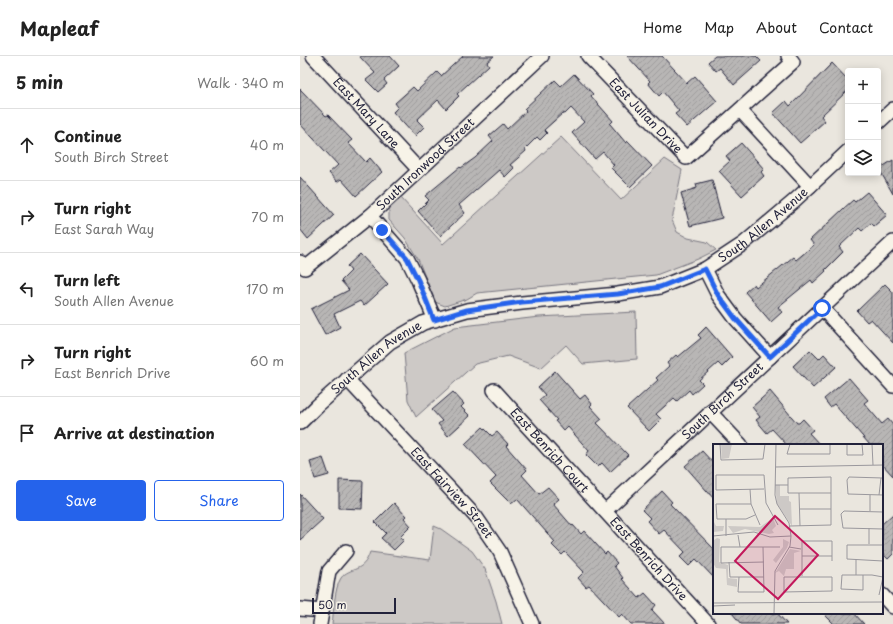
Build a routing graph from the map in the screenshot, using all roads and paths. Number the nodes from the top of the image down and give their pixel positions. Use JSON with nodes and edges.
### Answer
{"nodes":[{"id":1,"x":313,"y":56,"type":"edge"},
{"id":2,"x":542,"y":56,"type":"edge"},
{"id":3,"x":588,"y":56,"type":"edge"},
{"id":4,"x":791,"y":59,"type":"edge"},
{"id":5,"x":893,"y":109,"type":"edge"},
{"id":6,"x":740,"y":110,"type":"junction"},
{"id":7,"x":881,"y":120,"type":"edge"},
{"id":8,"x":845,"y":154,"type":"edge"},
{"id":9,"x":419,"y":170,"type":"junction"},
{"id":10,"x":810,"y":186,"type":"junction"},
{"id":11,"x":370,"y":216,"type":"junction"},
{"id":12,"x":893,"y":242,"type":"edge"},
{"id":13,"x":303,"y":265,"type":"edge"},
{"id":14,"x":705,"y":269,"type":"junction"},
{"id":15,"x":822,"y":308,"type":"junction"},
{"id":16,"x":434,"y":320,"type":"junction"},
{"id":17,"x":770,"y":357,"type":"junction"},
{"id":18,"x":347,"y":379,"type":"junction"},
{"id":19,"x":893,"y":386,"type":"edge"},
{"id":20,"x":494,"y":390,"type":"dead end"},
{"id":21,"x":710,"y":412,"type":"junction"},
{"id":22,"x":300,"y":423,"type":"edge"},
{"id":23,"x":740,"y":444,"type":"edge"},
{"id":24,"x":605,"y":511,"type":"junction"},
{"id":25,"x":346,"y":551,"type":"dead end"},
{"id":26,"x":883,"y":596,"type":"edge"},
{"id":27,"x":893,"y":607,"type":"edge"},
{"id":28,"x":300,"y":609,"type":"edge"},
{"id":29,"x":321,"y":618,"type":"edge"},
{"id":30,"x":532,"y":624,"type":"edge"},
{"id":31,"x":708,"y":624,"type":"edge"}],
"edges":[{"from":1,"to":9,"type":"street","name":"East Mary Lane"},
{"from":2,"to":9,"type":"street","name":"South Ironwood Street"},
{"from":3,"to":6,"type":"street","name":"East Julian Drive"},
{"from":4,"to":6,"type":"street"},
{"from":5,"to":7,"type":"street"},
{"from":6,"to":10,"type":"street"},
{"from":8,"to":10,"type":"street","name":"South Allen Avenue"},
{"from":9,"to":11,"type":"street","name":"South Ironwood Street"},
{"from":10,"to":14,"type":"street","name":"South Allen Avenue"},
{"from":11,"to":13,"type":"street","name":"South Ironwood Street"},
{"from":11,"to":16,"type":"street"},
{"from":12,"to":15,"type":"street","name":"South Birch Street"},
{"from":14,"to":16,"type":"street","name":"South Allen Avenue"},
{"from":14,"to":17,"type":"street"},
{"from":15,"to":17,"type":"street","name":"South Birch Street"},
{"from":15,"to":19,"type":"street"},
{"from":16,"to":18,"type":"street","name":"South Allen Avenue"},
{"from":17,"to":21,"type":"street","name":"South Birch Street"},
{"from":18,"to":22,"type":"street","name":"South Allen Avenue"},
{"from":18,"to":30,"type":"street","name":"East Fairview Street"},
{"from":20,"to":24,"type":"street","name":"East Benrich Court"},
{"from":21,"to":23,"type":"street"},
{"from":21,"to":24,"type":"street","name":"South Birch Street"},
{"from":24,"to":31,"type":"street","name":"East Benrich Drive"},
{"from":25,"to":29,"type":"street"},
{"from":26,"to":27,"type":"street"},
{"from":28,"to":29,"type":"street"}]}
